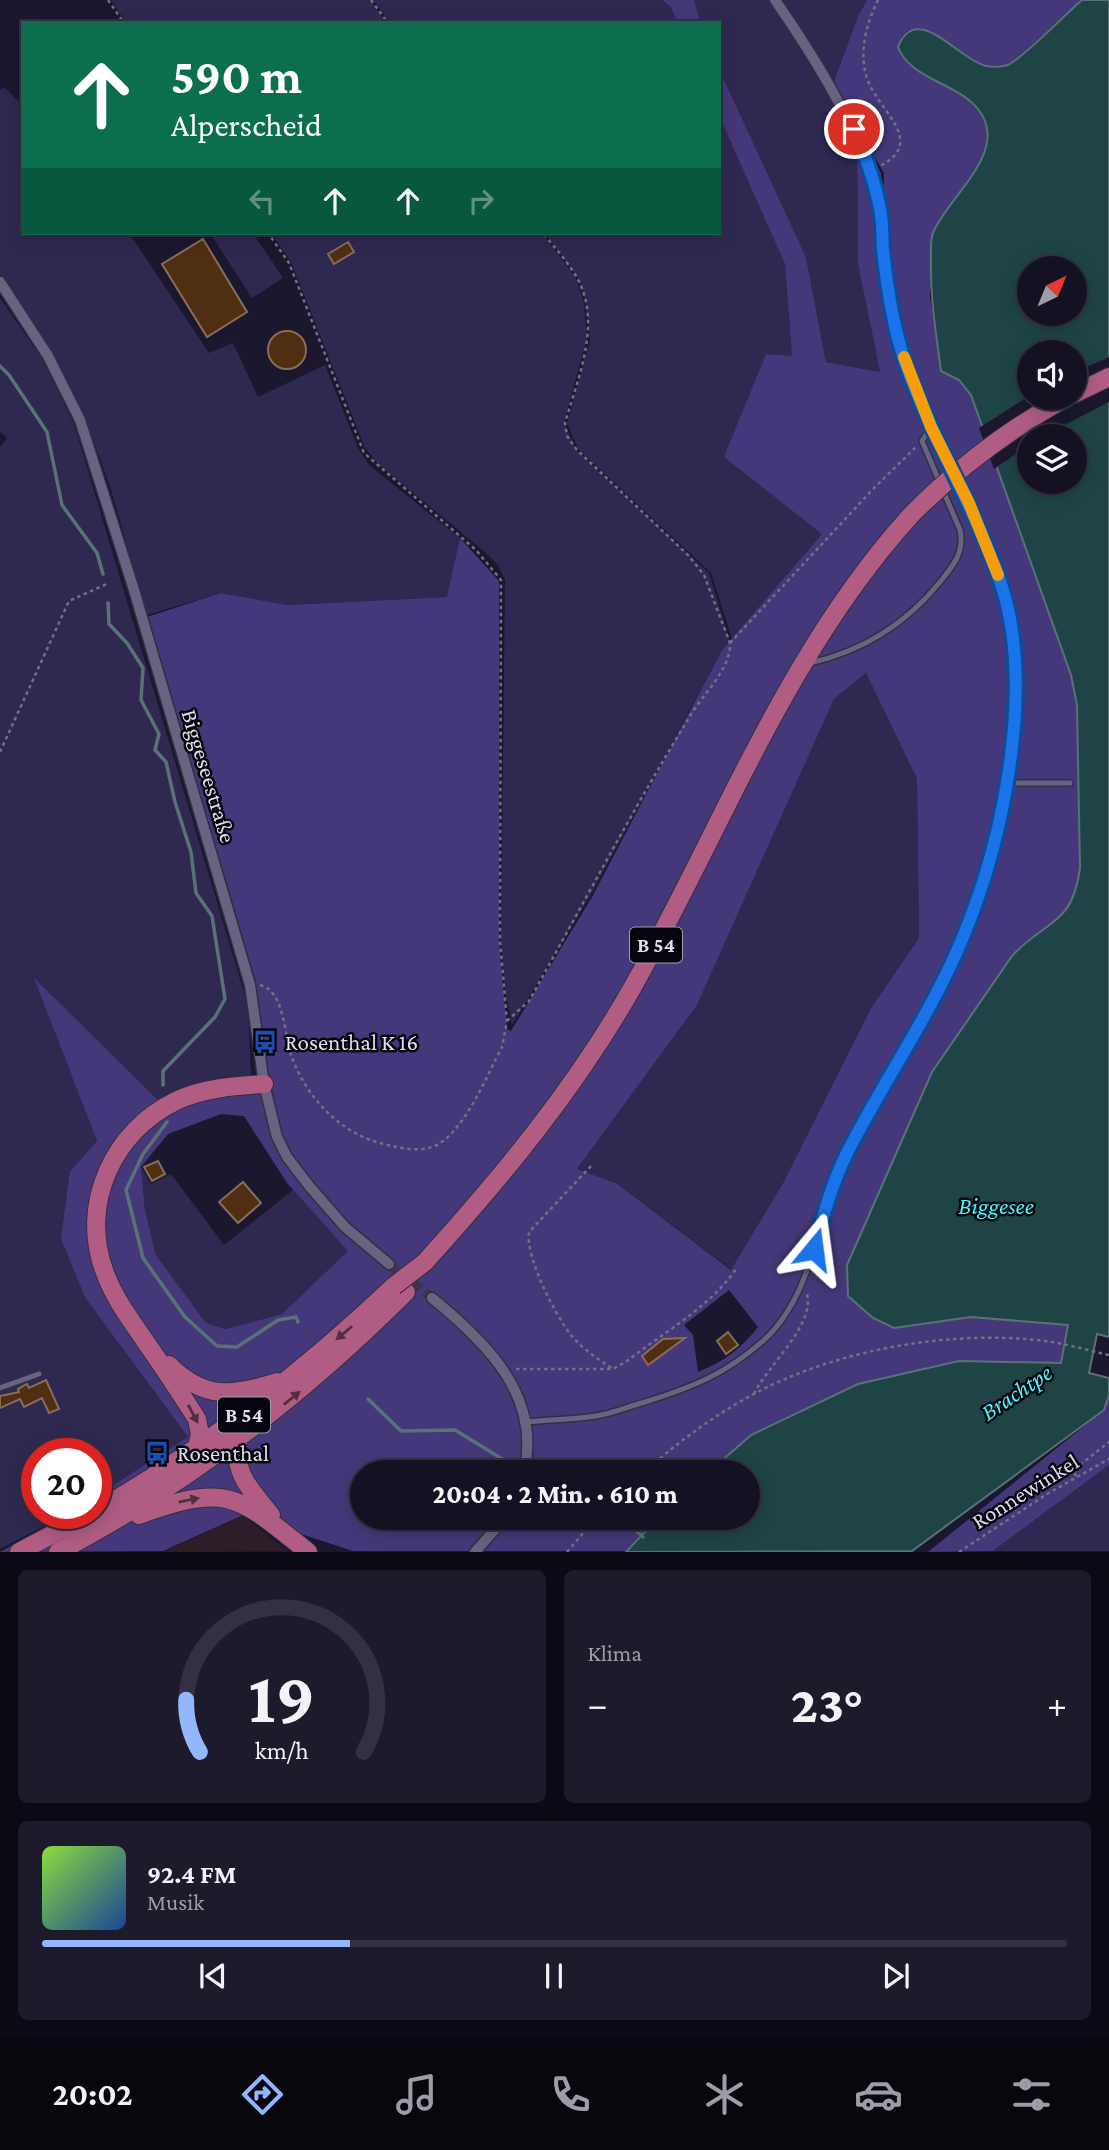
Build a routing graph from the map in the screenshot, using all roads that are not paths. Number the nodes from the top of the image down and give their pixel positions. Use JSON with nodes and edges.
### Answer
{"nodes":[{"id":1,"x":775,"y":0,"type":"edge"},
{"id":2,"x":871,"y":171,"type":"joint"},
{"id":3,"x":0,"y":282,"type":"edge"},
{"id":4,"x":1109,"y":377,"type":"edge"},
{"id":5,"x":1087,"y":388,"type":"edge"},
{"id":6,"x":1046,"y":410,"type":"edge"},
{"id":7,"x":931,"y":427,"type":"junction"},
{"id":8,"x":801,"y":665,"type":"junction"},
{"id":9,"x":1006,"y":783,"type":"junction"},
{"id":10,"x":1070,"y":783,"type":"dead end"},
{"id":11,"x":264,"y":1084,"type":"junction"},
{"id":12,"x":388,"y":1264,"type":"tunnel mouth"},
{"id":13,"x":400,"y":1289,"type":"junction"},
{"id":14,"x":432,"y":1298,"type":"tunnel mouth"},
{"id":15,"x":146,"y":1342,"type":"junction"},
{"id":16,"x":38,"y":1374,"type":"dead end"},
{"id":17,"x":289,"y":1378,"type":"junction"},
{"id":18,"x":0,"y":1388,"type":"edge"},
{"id":19,"x":526,"y":1422,"type":"junction"},
{"id":20,"x":238,"y":1440,"type":"junction"},
{"id":21,"x":197,"y":1448,"type":"junction"},
{"id":22,"x":526,"y":1460,"type":"edge"},
{"id":23,"x":112,"y":1501,"type":"edge"},
{"id":24,"x":112,"y":1522,"type":"edge"},
{"id":25,"x":112,"y":1525,"type":"edge"},
{"id":26,"x":63,"y":1529,"type":"edge"},
{"id":27,"x":101,"y":1529,"type":"edge"},
{"id":28,"x":494,"y":1530,"type":"edge"},
{"id":29,"x":284,"y":1531,"type":"junction"},
{"id":30,"x":19,"y":1552,"type":"edge"},
{"id":31,"x":58,"y":1552,"type":"edge"},
{"id":32,"x":308,"y":1552,"type":"edge"},
{"id":33,"x":475,"y":1552,"type":"edge"}],
"edges":[{"from":1,"to":2,"type":"street"},
{"from":2,"to":7,"type":"lane"},
{"from":3,"to":11,"type":"street","name":"Biggeseestraße"},
{"from":4,"to":5,"type":"main road"},
{"from":6,"to":8,"type":"main road","number":"B 54","bridge":true},
{"from":7,"to":8,"type":"lane"},
{"from":7,"to":9,"type":"lane"},
{"from":8,"to":13,"type":"main road","number":"B 54","bridge":true},
{"from":9,"to":10,"type":"lane"},
{"from":9,"to":19,"type":"lane"},
{"from":11,"to":12,"type":"street","name":"Biggeseestraße"},
{"from":11,"to":15,"type":"main road"},
{"from":13,"to":17,"type":"main road","number":"B 54","one_way":true},
{"from":20,"to":13,"type":"main road","number":"B 54","one_way":true},
{"from":14,"to":19,"type":"street"},
{"from":15,"to":17,"type":"main road"},
{"from":15,"to":21,"type":"main road","one_way":true},
{"from":16,"to":18,"type":"lane"},
{"from":17,"to":21,"type":"main road","number":"B 54"},
{"from":19,"to":22,"type":"street"},
{"from":20,"to":24,"type":"main road","number":"B 54"},
{"from":20,"to":29,"type":"main road"},
{"from":21,"to":23,"type":"main road","number":"B 54"},
{"from":25,"to":29,"type":"main road","one_way":true},
{"from":26,"to":30,"type":"main road"},
{"from":27,"to":31,"type":"main road","number":"B 54"},
{"from":28,"to":33,"type":"street"},
{"from":29,"to":32,"type":"main road"}]}
